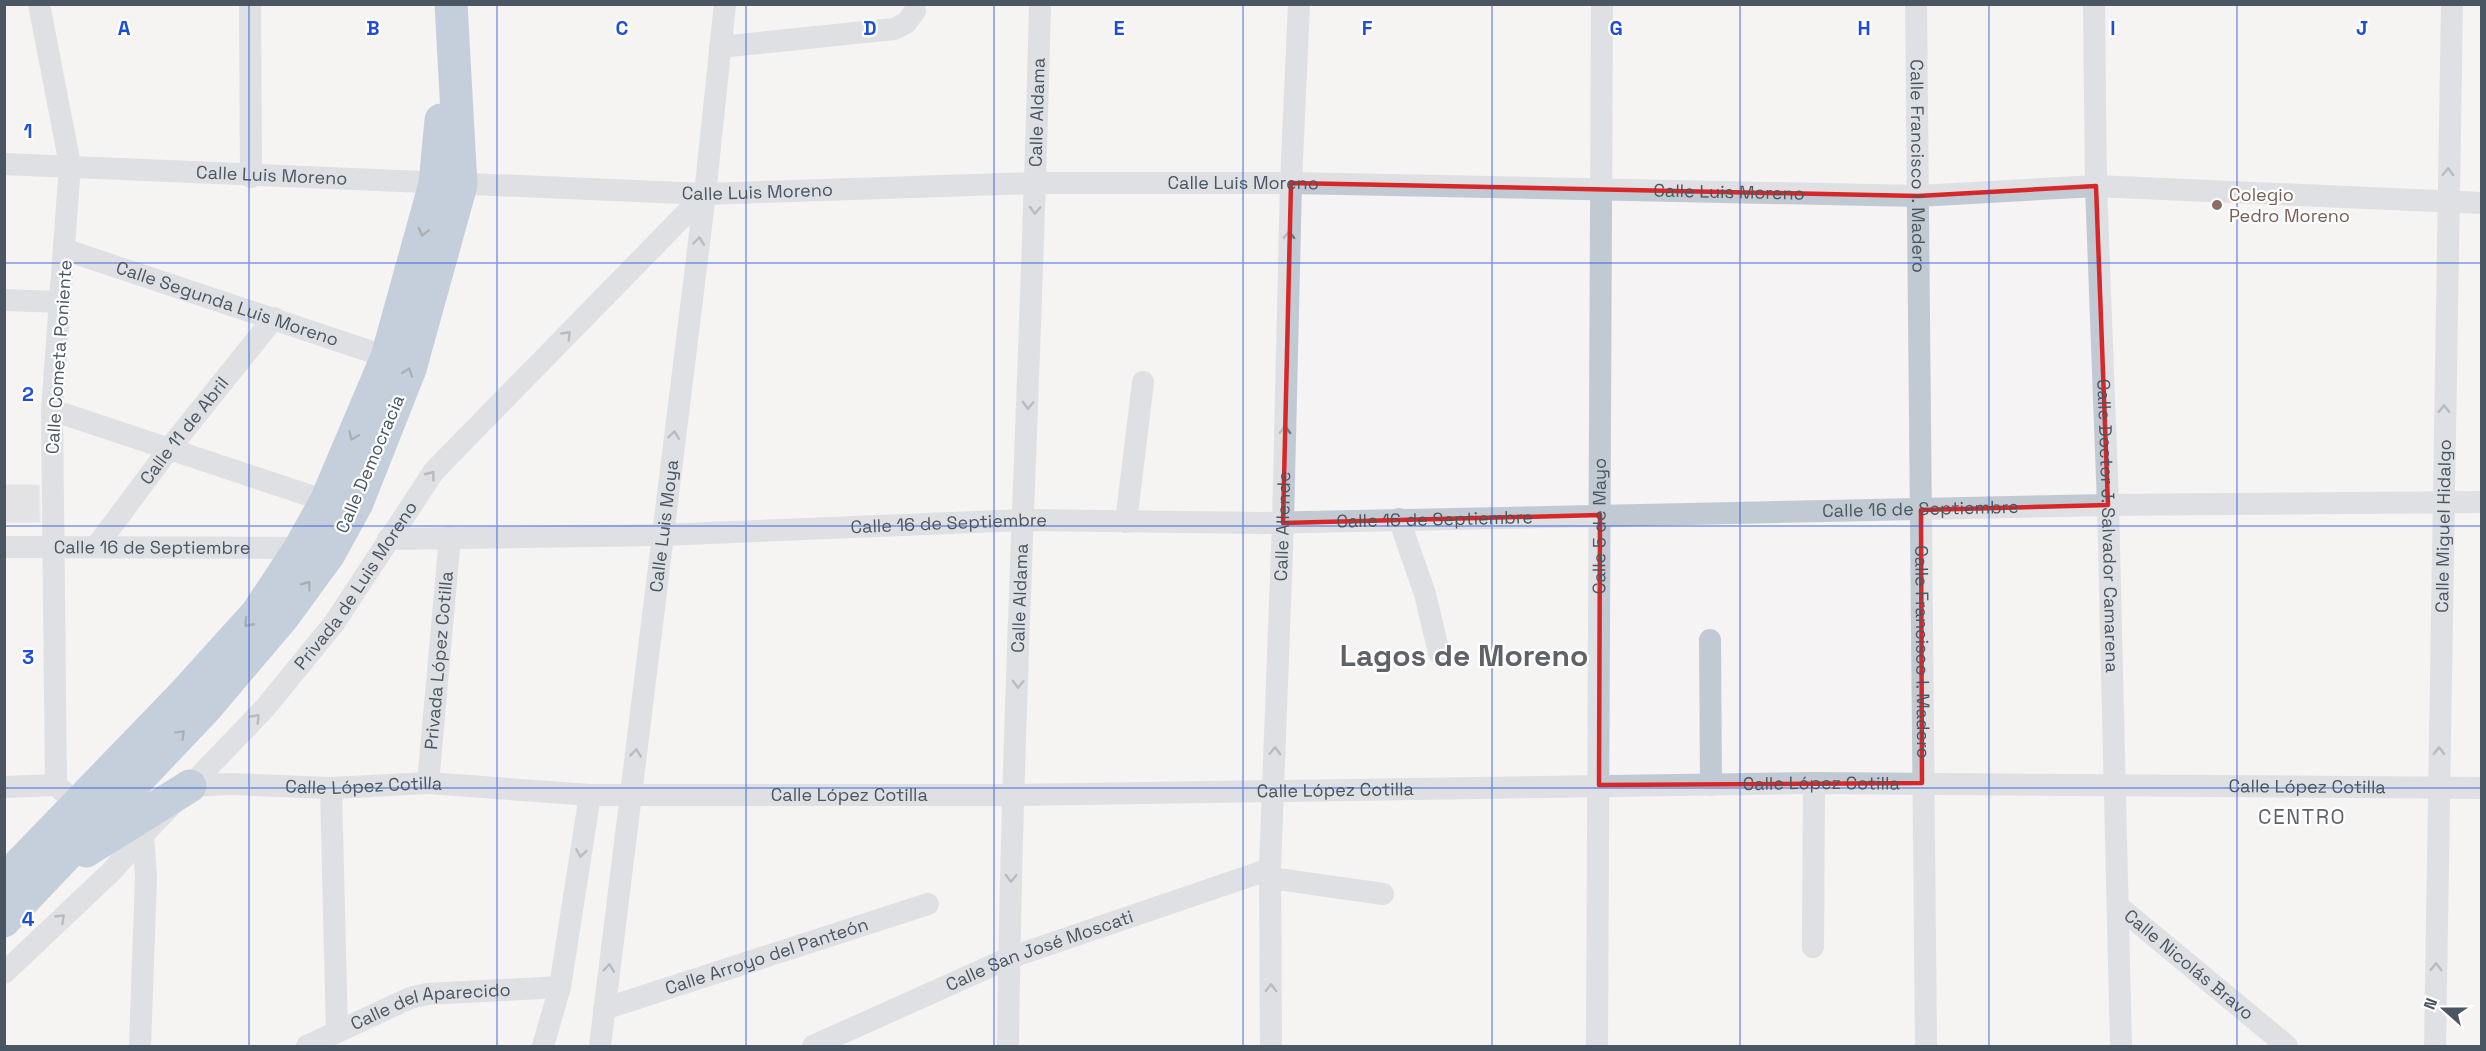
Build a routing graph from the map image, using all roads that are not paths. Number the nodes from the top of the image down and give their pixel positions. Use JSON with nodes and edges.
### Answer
{"nodes":[{"id":1,"x":39,"y":4,"type":"edge"},
{"id":2,"x":250,"y":4,"type":"edge"},
{"id":3,"x":725,"y":4,"type":"edge"},
{"id":4,"x":1040,"y":4,"type":"edge"},
{"id":5,"x":1299,"y":4,"type":"edge"},
{"id":6,"x":1602,"y":4,"type":"edge"},
{"id":7,"x":1916,"y":4,"type":"edge"},
{"id":8,"x":2094,"y":4,"type":"edge"},
{"id":9,"x":2452,"y":4,"type":"edge"},
{"id":10,"x":451,"y":6,"type":"edge"},
{"id":11,"x":915,"y":11,"type":"dead end"},
{"id":12,"x":720,"y":47,"type":"junction"},
{"id":13,"x":4,"y":164,"type":"edge"},
{"id":14,"x":70,"y":165,"type":"junction"},
{"id":15,"x":251,"y":177,"type":"junction"},
{"id":16,"x":1036,"y":183,"type":"junction"},
{"id":17,"x":1290,"y":183,"type":"junction"},
{"id":18,"x":448,"y":185,"type":"junction"},
{"id":19,"x":2096,"y":186,"type":"junction"},
{"id":20,"x":1601,"y":191,"type":"junction"},
{"id":21,"x":705,"y":194,"type":"junction"},
{"id":22,"x":1918,"y":196,"type":"junction"},
{"id":23,"x":2447,"y":203,"type":"junction"},
{"id":24,"x":2481,"y":203,"type":"edge"},
{"id":25,"x":66,"y":250,"type":"junction"},
{"id":26,"x":4,"y":300,"type":"edge"},
{"id":27,"x":60,"y":302,"type":"junction"},
{"id":28,"x":274,"y":318,"type":"junction"},
{"id":29,"x":387,"y":357,"type":"junction"},
{"id":30,"x":1143,"y":382,"type":"dead end"},
{"id":31,"x":52,"y":410,"type":"junction"},
{"id":32,"x":169,"y":449,"type":"junction"},
{"id":33,"x":326,"y":501,"type":"junction"},
{"id":34,"x":2481,"y":502,"type":"edge"},
{"id":35,"x":2443,"y":503,"type":"junction"},
{"id":36,"x":2108,"y":505,"type":"junction"},
{"id":37,"x":1921,"y":510,"type":"junction"},
{"id":38,"x":1600,"y":515,"type":"junction"},
{"id":39,"x":1399,"y":519,"type":"junction"},
{"id":40,"x":1025,"y":520,"type":"junction"},
{"id":41,"x":1126,"y":522,"type":"junction"},
{"id":42,"x":1283,"y":523,"type":"junction"},
{"id":43,"x":661,"y":535,"type":"junction"},
{"id":44,"x":450,"y":537,"type":"junction"},
{"id":45,"x":388,"y":538,"type":"junction"},
{"id":46,"x":4,"y":547,"type":"edge"},
{"id":47,"x":53,"y":547,"type":"junction"},
{"id":48,"x":96,"y":547,"type":"junction"},
{"id":49,"x":300,"y":548,"type":"junction"},
{"id":50,"x":1710,"y":640,"type":"dead end"},
{"id":51,"x":1439,"y":653,"type":"dead end"},
{"id":52,"x":158,"y":757,"type":"junction"},
{"id":53,"x":428,"y":783,"type":"junction"},
{"id":54,"x":1814,"y":783,"type":"junction"},
{"id":55,"x":1922,"y":783,"type":"junction"},
{"id":56,"x":2113,"y":784,"type":"junction"},
{"id":57,"x":1599,"y":785,"type":"junction"},
{"id":58,"x":1711,"y":785,"type":"junction"},
{"id":59,"x":190,"y":786,"type":"junction"},
{"id":60,"x":4,"y":787,"type":"edge"},
{"id":61,"x":331,"y":788,"type":"junction"},
{"id":62,"x":2439,"y":788,"type":"junction"},
{"id":63,"x":2481,"y":788,"type":"edge"},
{"id":64,"x":1273,"y":791,"type":"junction"},
{"id":65,"x":632,"y":794,"type":"junction"},
{"id":66,"x":67,"y":795,"type":"junction"},
{"id":67,"x":590,"y":795,"type":"junction"},
{"id":68,"x":1013,"y":795,"type":"junction"},
{"id":69,"x":143,"y":835,"type":"junction"},
{"id":70,"x":1270,"y":873,"type":"junction"},
{"id":71,"x":44,"y":878,"type":"junction"},
{"id":72,"x":4,"y":880,"type":"edge"},
{"id":73,"x":1383,"y":894,"type":"dead end"},
{"id":74,"x":928,"y":904,"type":"dead end"},
{"id":75,"x":2118,"y":906,"type":"junction"},
{"id":76,"x":8,"y":917,"type":"edge"},
{"id":77,"x":1813,"y":947,"type":"dead end"},
{"id":78,"x":1009,"y":958,"type":"junction"},
{"id":79,"x":4,"y":973,"type":"edge"},
{"id":80,"x":560,"y":987,"type":"junction"},
{"id":81,"x":604,"y":1010,"type":"junction"},
{"id":82,"x":337,"y":1032,"type":"junction"},
{"id":83,"x":140,"y":1047,"type":"edge"},
{"id":84,"x":307,"y":1047,"type":"edge"},
{"id":85,"x":543,"y":1047,"type":"edge"},
{"id":86,"x":600,"y":1047,"type":"edge"},
{"id":87,"x":813,"y":1047,"type":"edge"},
{"id":88,"x":1008,"y":1047,"type":"edge"},
{"id":89,"x":1271,"y":1047,"type":"edge"},
{"id":90,"x":1597,"y":1047,"type":"edge"},
{"id":91,"x":1926,"y":1047,"type":"edge"},
{"id":92,"x":2121,"y":1047,"type":"edge"},
{"id":93,"x":2287,"y":1047,"type":"edge"},
{"id":94,"x":2435,"y":1047,"type":"edge"}],
"edges":[{"from":1,"to":14,"type":"street","name":"Calle Cometa Poniente"},
{"from":2,"to":15,"type":"street"},
{"from":3,"to":12,"type":"street","name":"Calle Luis Moya"},
{"from":4,"to":16,"type":"street","name":"Calle Aldama"},
{"from":5,"to":17,"type":"street","name":"Calle Allende"},
{"from":6,"to":20,"type":"street","name":"Calle 5 de Mayo"},
{"from":7,"to":22,"type":"street","name":"Calle Francisco I. Madero"},
{"from":8,"to":19,"type":"street","name":"Calle Doctor J. Salvador Camarena"},
{"from":23,"to":9,"type":"street","name":"Calle Miguel Hidalgo","one_way":true},
{"from":10,"to":18,"type":"highway","name":"Calle Democracia"},
{"from":11,"to":12,"type":"street"},
{"from":12,"to":21,"type":"street","name":"Calle Luis Moya"},
{"from":13,"to":14,"type":"street","name":"Calle Luis Moreno"},
{"from":14,"to":15,"type":"street","name":"Calle Luis Moreno"},
{"from":14,"to":25,"type":"street","name":"Calle Cometa Poniente"},
{"from":15,"to":18,"type":"street","name":"Calle Luis Moreno"},
{"from":16,"to":17,"type":"street","name":"Calle Luis Moreno"},
{"from":16,"to":21,"type":"street","name":"Calle Luis Moreno"},
{"from":16,"to":40,"type":"street","name":"Calle Aldama","one_way":true},
{"from":17,"to":20,"type":"street","name":"Calle Luis Moreno"},
{"from":42,"to":17,"type":"street","name":"Calle Allende","one_way":true},
{"from":18,"to":21,"type":"street","name":"Calle Luis Moreno"},
{"from":18,"to":29,"type":"highway","name":"Calle Democracia","one_way":true},
{"from":52,"to":18,"type":"highway","name":"Calle Democracia","one_way":true},
{"from":19,"to":22,"type":"street","name":"Calle Luis Moreno"},
{"from":19,"to":23,"type":"street","name":"Calle Luis Moreno"},
{"from":19,"to":36,"type":"street","name":"Calle Doctor J. Salvador Camarena"},
{"from":20,"to":22,"type":"street","name":"Calle Luis Moreno"},
{"from":20,"to":38,"type":"street","name":"Calle 5 de Mayo"},
{"from":43,"to":21,"type":"street","name":"Calle Luis Moya","one_way":true},
{"from":45,"to":21,"type":"street","name":"Privada de Luis Moreno","one_way":true},
{"from":22,"to":37,"type":"street","name":"Calle Francisco I. Madero"},
{"from":23,"to":24,"type":"street","name":"Calle Luis Moreno"},
{"from":35,"to":23,"type":"street","name":"Calle Miguel Hidalgo","one_way":true},
{"from":25,"to":27,"type":"street","name":"Calle Cometa Poniente"},
{"from":25,"to":28,"type":"street","name":"Calle Segunda Luis Moreno"},
{"from":26,"to":27,"type":"street"},
{"from":27,"to":31,"type":"street","name":"Calle Cometa Poniente"},
{"from":28,"to":29,"type":"street","name":"Calle Segunda Luis Moreno"},
{"from":28,"to":32,"type":"street","name":"Calle 11 de Abril"},
{"from":29,"to":33,"type":"highway","name":"Calle Democracia","one_way":true},
{"from":30,"to":41,"type":"street"},
{"from":31,"to":32,"type":"street"},
{"from":31,"to":47,"type":"street","name":"Calle Cometa Poniente"},
{"from":32,"to":33,"type":"street"},
{"from":32,"to":48,"type":"street","name":"Calle 11 de Abril"},
{"from":33,"to":49,"type":"highway","name":"Calle Democracia"},
{"from":34,"to":35,"type":"street","name":"Calle 16 de Septiembre"},
{"from":35,"to":36,"type":"street","name":"Calle 16 de Septiembre"},
{"from":62,"to":35,"type":"street","name":"Calle Miguel Hidalgo","one_way":true},
{"from":36,"to":37,"type":"street","name":"Calle 16 de Septiembre"},
{"from":36,"to":56,"type":"street","name":"Calle Doctor J. Salvador Camarena"},
{"from":37,"to":38,"type":"street","name":"Calle 16 de Septiembre"},
{"from":37,"to":55,"type":"street","name":"Calle Francisco I. Madero"},
{"from":38,"to":39,"type":"street","name":"Calle 16 de Septiembre"},
{"from":38,"to":57,"type":"street","name":"Calle 5 de Mayo"},
{"from":39,"to":42,"type":"street","name":"Calle 16 de Septiembre"},
{"from":39,"to":51,"type":"street"},
{"from":40,"to":41,"type":"street","name":"Calle 16 de Septiembre"},
{"from":40,"to":43,"type":"street","name":"Calle 16 de Septiembre"},
{"from":40,"to":68,"type":"street","name":"Calle Aldama","one_way":true},
{"from":41,"to":42,"type":"street","name":"Calle 16 de Septiembre"},
{"from":64,"to":42,"type":"street","name":"Calle Allende","one_way":true},
{"from":43,"to":44,"type":"street","name":"Calle 16 de Septiembre"},
{"from":65,"to":43,"type":"street","name":"Calle Luis Moya","one_way":true},
{"from":44,"to":45,"type":"street","name":"Calle 16 de Septiembre"},
{"from":44,"to":53,"type":"street","name":"Privada López Cotilla"},
{"from":59,"to":45,"type":"street","name":"Privada de Luis Moreno","one_way":true},
{"from":46,"to":47,"type":"street","name":"Calle 16 de Septiembre"},
{"from":47,"to":48,"type":"street","name":"Calle 16 de Septiembre"},
{"from":47,"to":66,"type":"street","name":"Calle Cometa Poniente"},
{"from":48,"to":49,"type":"street","name":"Calle 16 de Septiembre"},
{"from":49,"to":66,"type":"highway","name":"Calle Democracia","one_way":true},
{"from":50,"to":58,"type":"street"},
{"from":52,"to":66,"type":"highway"},
{"from":52,"to":71,"type":"highway","name":"Calle Democracia"},
{"from":53,"to":61,"type":"street","name":"Calle López Cotilla"},
{"from":53,"to":67,"type":"street","name":"Calle López Cotilla"},
{"from":54,"to":55,"type":"street","name":"Calle López Cotilla"},
{"from":54,"to":58,"type":"street","name":"Calle López Cotilla"},
{"from":54,"to":77,"type":"street"},
{"from":55,"to":56,"type":"street","name":"Calle López Cotilla"},
{"from":55,"to":91,"type":"street","name":"Calle Francisco I. Madero"},
{"from":56,"to":62,"type":"street","name":"Calle López Cotilla"},
{"from":56,"to":75,"type":"street","name":"Calle Doctor J. Salvador Camarena"},
{"from":57,"to":58,"type":"street","name":"Calle López Cotilla"},
{"from":57,"to":64,"type":"street","name":"Calle López Cotilla"},
{"from":57,"to":90,"type":"street","name":"Calle 5 de Mayo"},
{"from":59,"to":61,"type":"street","name":"Calle López Cotilla"},
{"from":59,"to":69,"type":"street","name":"Privada de Luis Moreno"},
{"from":59,"to":71,"type":"highway"},
{"from":60,"to":66,"type":"street"},
{"from":61,"to":82,"type":"street"},
{"from":62,"to":63,"type":"street","name":"Calle López Cotilla"},
{"from":94,"to":62,"type":"street","name":"Calle Miguel Hidalgo","one_way":true},
{"from":64,"to":68,"type":"street","name":"Calle López Cotilla"},
{"from":64,"to":70,"type":"street","name":"Calle Allende"},
{"from":65,"to":67,"type":"street","name":"Calle López Cotilla"},
{"from":65,"to":68,"type":"street","name":"Calle López Cotilla"},
{"from":81,"to":65,"type":"street","name":"Calle Luis Moya","one_way":true},
{"from":66,"to":72,"type":"highway","name":"Calle Democracia"},
{"from":66,"to":76,"type":"highway"},
{"from":67,"to":80,"type":"street","one_way":true},
{"from":68,"to":78,"type":"street","name":"Calle Aldama","one_way":true},
{"from":79,"to":69,"type":"street","name":"Privada de Luis Moreno","one_way":true},
{"from":69,"to":83,"type":"street"},
{"from":70,"to":73,"type":"street"},
{"from":70,"to":78,"type":"street","name":"Calle San José Moscati"},
{"from":89,"to":70,"type":"street","name":"Calle Allende","one_way":true},
{"from":71,"to":76,"type":"highway","name":"Calle Democracia"},
{"from":74,"to":81,"type":"street","name":"Calle Arroyo del Panteón"},
{"from":75,"to":92,"type":"street","name":"Calle Doctor J. Salvador Camarena"},
{"from":75,"to":93,"type":"street","name":"Calle Nicolás Bravo"},
{"from":78,"to":87,"type":"street","name":"Calle San José Moscati"},
{"from":78,"to":88,"type":"street","name":"Calle Aldama"},
{"from":80,"to":82,"type":"street","name":"Calle del Aparecido"},
{"from":80,"to":85,"type":"street"},
{"from":81,"to":86,"type":"street","name":"Calle Luis Moya"},
{"from":82,"to":84,"type":"street","name":"Calle del Aparecido"}]}
